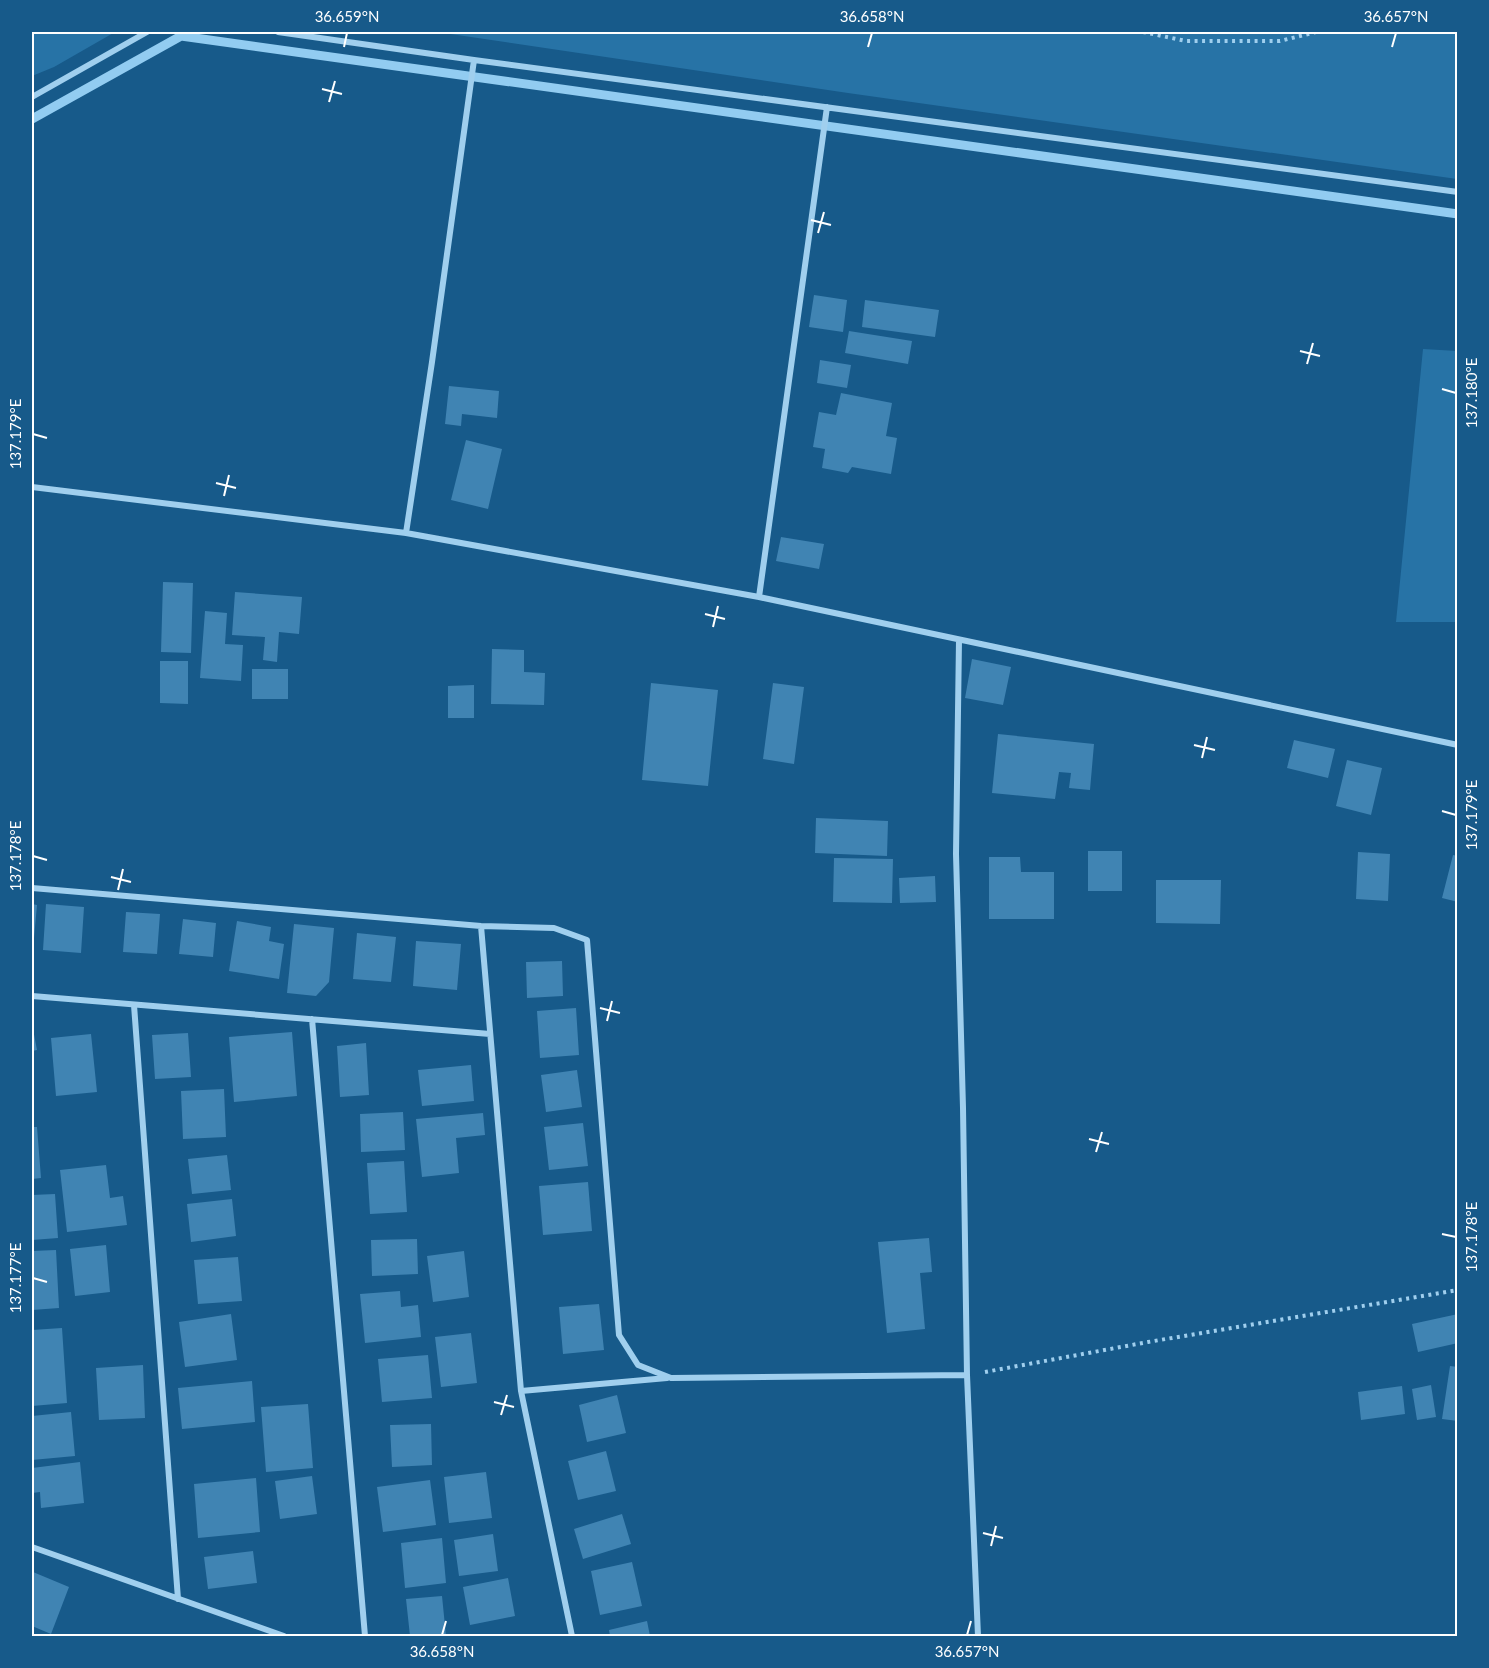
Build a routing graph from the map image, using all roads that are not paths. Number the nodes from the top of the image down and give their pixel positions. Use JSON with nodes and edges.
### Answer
{"nodes":[{"id":1,"x":147,"y":32,"type":"edge"},
{"id":2,"x":278,"y":32,"type":"edge"},
{"id":3,"x":474,"y":60,"type":"junction"},
{"id":4,"x":32,"y":97,"type":"edge"},
{"id":5,"x":827,"y":107,"type":"junction"},
{"id":6,"x":1458,"y":192,"type":"edge"},
{"id":7,"x":32,"y":487,"type":"edge"},
{"id":8,"x":406,"y":533,"type":"junction"},
{"id":9,"x":759,"y":597,"type":"junction"},
{"id":10,"x":959,"y":640,"type":"junction"},
{"id":11,"x":1458,"y":745,"type":"edge"},
{"id":12,"x":32,"y":888,"type":"edge"},
{"id":13,"x":481,"y":926,"type":"junction"},
{"id":14,"x":32,"y":996,"type":"edge"},
{"id":15,"x":134,"y":1005,"type":"junction"},
{"id":16,"x":312,"y":1020,"type":"junction"},
{"id":17,"x":490,"y":1034,"type":"junction"},
{"id":18,"x":967,"y":1376,"type":"junction"},
{"id":19,"x":671,"y":1378,"type":"junction"},
{"id":20,"x":521,"y":1391,"type":"junction"},
{"id":21,"x":32,"y":1547,"type":"edge"},
{"id":22,"x":178,"y":1599,"type":"junction"},
{"id":23,"x":284,"y":1636,"type":"edge"},
{"id":24,"x":365,"y":1636,"type":"edge"},
{"id":25,"x":572,"y":1636,"type":"edge"},
{"id":26,"x":978,"y":1636,"type":"edge"}],
"edges":[{"from":1,"to":4,"type":"street"},
{"from":2,"to":3,"type":"street"},
{"from":3,"to":5,"type":"street"},
{"from":3,"to":8,"type":"street"},
{"from":5,"to":6,"type":"street"},
{"from":5,"to":9,"type":"street"},
{"from":7,"to":8,"type":"street"},
{"from":8,"to":9,"type":"street"},
{"from":9,"to":10,"type":"street"},
{"from":10,"to":11,"type":"street"},
{"from":10,"to":18,"type":"street"},
{"from":12,"to":13,"type":"street"},
{"from":13,"to":17,"type":"street"},
{"from":13,"to":19,"type":"street"},
{"from":14,"to":15,"type":"street"},
{"from":15,"to":16,"type":"street"},
{"from":15,"to":22,"type":"street"},
{"from":16,"to":17,"type":"street"},
{"from":16,"to":24,"type":"street"},
{"from":17,"to":20,"type":"street"},
{"from":18,"to":19,"type":"street"},
{"from":18,"to":26,"type":"street"},
{"from":19,"to":20,"type":"street"},
{"from":20,"to":25,"type":"street"},
{"from":21,"to":22,"type":"street"},
{"from":22,"to":23,"type":"street"}]}
